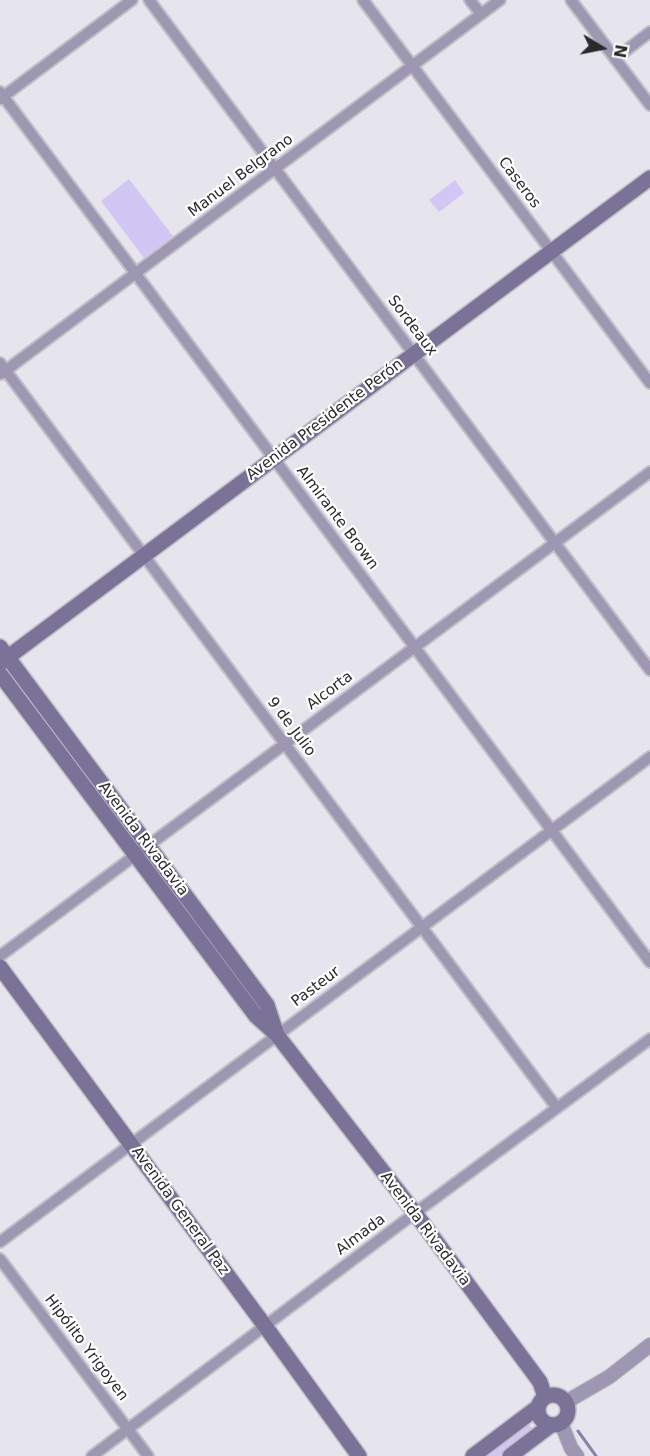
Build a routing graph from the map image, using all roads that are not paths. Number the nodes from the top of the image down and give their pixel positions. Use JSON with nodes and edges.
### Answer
{"nodes":[{"id":1,"x":132,"y":0,"type":"edge"},
{"id":2,"x":149,"y":0,"type":"edge"},
{"id":3,"x":363,"y":0,"type":"edge"},
{"id":4,"x":471,"y":0,"type":"edge"},
{"id":5,"x":500,"y":0,"type":"edge"},
{"id":6,"x":571,"y":0,"type":"edge"},
{"id":7,"x":481,"y":14,"type":"junction"},
{"id":8,"x":650,"y":32,"type":"edge"},
{"id":9,"x":615,"y":59,"type":"junction"},
{"id":10,"x":413,"y":66,"type":"junction"},
{"id":11,"x":1,"y":96,"type":"edge"},
{"id":12,"x":650,"y":105,"type":"edge"},
{"id":13,"x":276,"y":169,"type":"junction"},
{"id":14,"x":650,"y":178,"type":"edge"},
{"id":15,"x":551,"y":251,"type":"junction"},
{"id":16,"x":136,"y":273,"type":"junction"},
{"id":17,"x":414,"y":354,"type":"junction"},
{"id":18,"x":2,"y":369,"type":"edge"},
{"id":19,"x":650,"y":384,"type":"edge"},
{"id":20,"x":274,"y":458,"type":"junction"},
{"id":21,"x":650,"y":472,"type":"edge"},
{"id":22,"x":555,"y":543,"type":"junction"},
{"id":23,"x":144,"y":556,"type":"junction"},
{"id":24,"x":415,"y":647,"type":"junction"},
{"id":25,"x":2,"y":656,"type":"edge"},
{"id":26,"x":650,"y":670,"type":"edge"},
{"id":27,"x":0,"y":674,"type":"edge"},
{"id":28,"x":284,"y":743,"type":"junction"},
{"id":29,"x":650,"y":757,"type":"edge"},
{"id":30,"x":552,"y":830,"type":"junction"},
{"id":31,"x":141,"y":850,"type":"junction"},
{"id":32,"x":422,"y":927,"type":"junction"},
{"id":33,"x":0,"y":956,"type":"edge"},
{"id":34,"x":650,"y":962,"type":"edge"},
{"id":35,"x":0,"y":967,"type":"edge"},
{"id":36,"x":277,"y":1035,"type":"junction"},
{"id":37,"x":650,"y":1039,"type":"edge"},
{"id":38,"x":557,"y":1108,"type":"junction"},
{"id":39,"x":131,"y":1144,"type":"junction"},
{"id":40,"x":415,"y":1213,"type":"junction"},
{"id":41,"x":0,"y":1242,"type":"edge"},
{"id":42,"x":0,"y":1259,"type":"edge"},
{"id":43,"x":266,"y":1326,"type":"junction"},
{"id":44,"x":650,"y":1346,"type":"edge"},
{"id":45,"x":542,"y":1402,"type":"junction"},
{"id":46,"x":566,"y":1402,"type":"junction"},
{"id":47,"x":556,"y":1424,"type":"junction"},
{"id":48,"x":128,"y":1429,"type":"junction"},
{"id":49,"x":92,"y":1456,"type":"edge"},
{"id":50,"x":148,"y":1456,"type":"edge"},
{"id":51,"x":359,"y":1456,"type":"edge"},
{"id":52,"x":473,"y":1456,"type":"edge"},
{"id":53,"x":510,"y":1456,"type":"edge"},
{"id":54,"x":577,"y":1456,"type":"edge"}],
"edges":[{"from":1,"to":11,"type":"street"},
{"from":2,"to":13,"type":"street","name":"Sordeaux"},
{"from":3,"to":10,"type":"street","name":"Caseros"},
{"from":4,"to":7,"type":"street"},
{"from":5,"to":7,"type":"street","name":"Manuel Belgrano"},
{"from":6,"to":9,"type":"street"},
{"from":7,"to":10,"type":"street","name":"Manuel Belgrano"},
{"from":8,"to":9,"type":"street"},
{"from":9,"to":12,"type":"street"},
{"from":10,"to":13,"type":"street","name":"Manuel Belgrano"},
{"from":10,"to":15,"type":"street","name":"Caseros"},
{"from":11,"to":16,"type":"street","name":"Almirante Brown"},
{"from":13,"to":16,"type":"street","name":"Manuel Belgrano"},
{"from":13,"to":17,"type":"street","name":"Sordeaux"},
{"from":14,"to":15,"type":"main road","name":"Avenida Presidente Perón"},
{"from":15,"to":17,"type":"main road","name":"Avenida Presidente Perón"},
{"from":15,"to":19,"type":"street","name":"Caseros"},
{"from":16,"to":18,"type":"street","name":"Manuel Belgrano"},
{"from":16,"to":20,"type":"street","name":"Almirante Brown"},
{"from":17,"to":20,"type":"main road","name":"Avenida Presidente Perón"},
{"from":17,"to":22,"type":"street","name":"Sordeaux"},
{"from":18,"to":23,"type":"street","name":"9 de Julio"},
{"from":20,"to":23,"type":"main road","name":"Avenida Presidente Perón"},
{"from":20,"to":24,"type":"street","name":"Almirante Brown"},
{"from":21,"to":22,"type":"street","name":"Alcorta"},
{"from":22,"to":24,"type":"street","name":"Alcorta"},
{"from":22,"to":26,"type":"street","name":"Sordeaux"},
{"from":23,"to":25,"type":"main road","name":"Avenida Presidente Perón"},
{"from":23,"to":28,"type":"street","name":"9 de Julio"},
{"from":24,"to":28,"type":"street","name":"Alcorta"},
{"from":24,"to":30,"type":"street","name":"Almirante Brown"},
{"from":25,"to":31,"type":"main road","name":"Avenida Rivadavia"},
{"from":27,"to":31,"type":"main road","name":"Avenida Rivadavia"},
{"from":28,"to":31,"type":"street","name":"Alcorta"},
{"from":28,"to":32,"type":"street","name":"9 de Julio"},
{"from":29,"to":30,"type":"street","name":"Pasteur"},
{"from":30,"to":32,"type":"street","name":"Pasteur"},
{"from":30,"to":34,"type":"street","name":"Almirante Brown"},
{"from":31,"to":33,"type":"street","name":"Alcorta"},
{"from":31,"to":36,"type":"main road","name":"Avenida Rivadavia"},
{"from":32,"to":36,"type":"street","name":"Pasteur"},
{"from":32,"to":38,"type":"street","name":"9 de Julio"},
{"from":35,"to":39,"type":"main road","name":"Avenida General Paz"},
{"from":36,"to":39,"type":"street","name":"Pasteur"},
{"from":36,"to":40,"type":"main road","name":"Avenida Rivadavia"},
{"from":37,"to":38,"type":"street","name":"Almada"},
{"from":38,"to":40,"type":"street","name":"Almada"},
{"from":39,"to":41,"type":"street","name":"Pasteur"},
{"from":39,"to":43,"type":"main road","name":"Avenida General Paz"},
{"from":40,"to":43,"type":"street","name":"Almada"},
{"from":40,"to":45,"type":"main road","name":"Avenida Rivadavia"},
{"from":42,"to":48,"type":"street","name":"Hipólito Yrigoyen"},
{"from":43,"to":48,"type":"street","name":"Almada"},
{"from":43,"to":51,"type":"main road","name":"Avenida General Paz"},
{"from":44,"to":46,"type":"street"},
{"from":45,"to":46,"type":"main road"},
{"from":45,"to":47,"type":"main road"},
{"from":45,"to":52,"type":"main road"},
{"from":46,"to":47,"type":"main road"},
{"from":47,"to":53,"type":"main road"},
{"from":47,"to":54,"type":"street"},
{"from":48,"to":49,"type":"street","name":"Almada"},
{"from":48,"to":50,"type":"street","name":"Hipólito Yrigoyen"}]}
